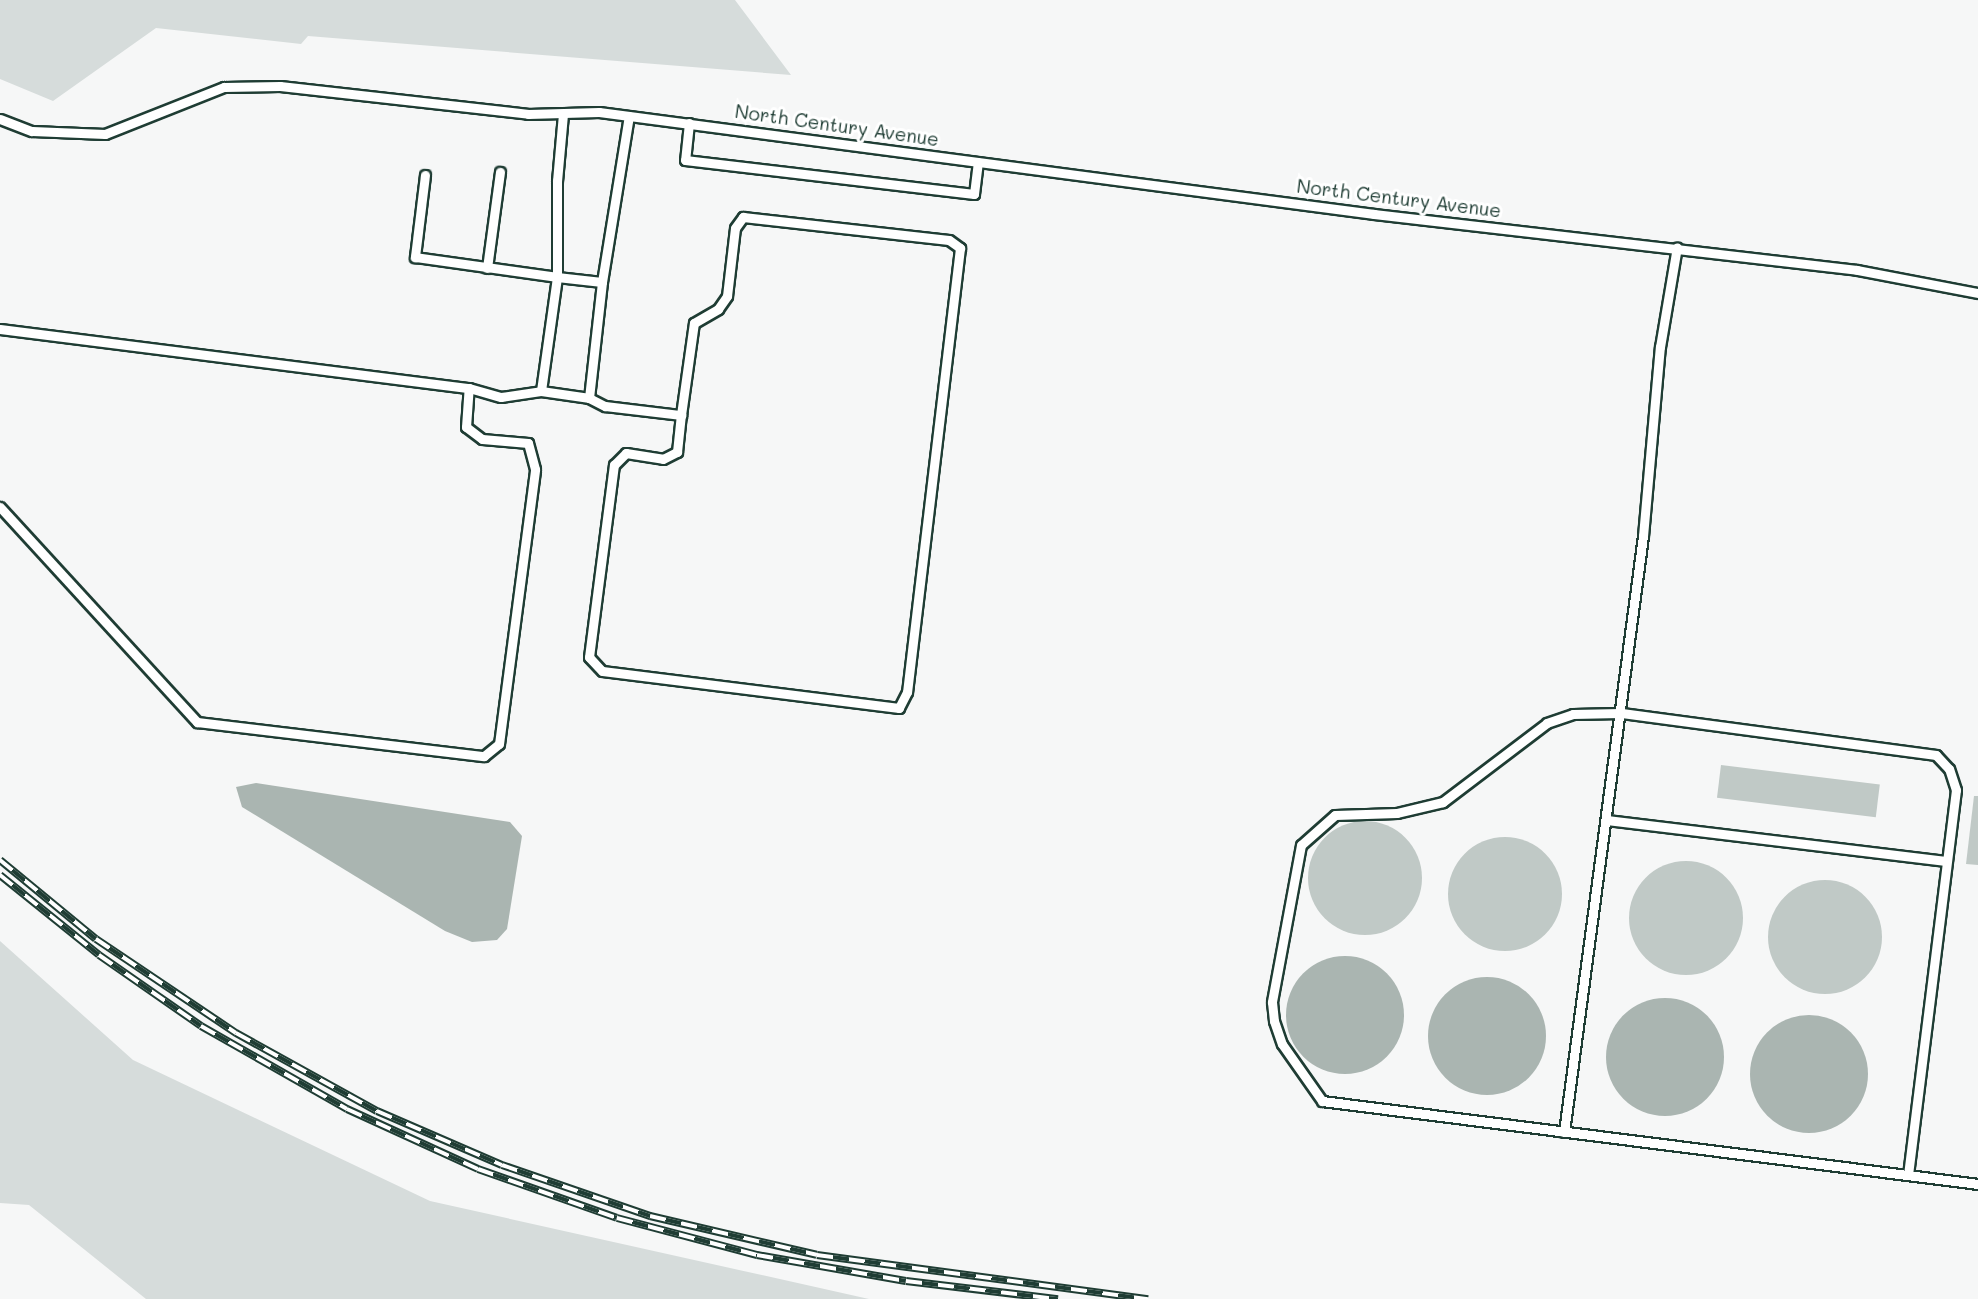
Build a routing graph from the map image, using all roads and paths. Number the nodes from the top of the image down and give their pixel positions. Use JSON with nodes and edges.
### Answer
{"nodes":[{"id":1,"x":563,"y":114,"type":"junction"},
{"id":2,"x":629,"y":116,"type":"junction"},
{"id":3,"x":0,"y":119,"type":"edge"},
{"id":4,"x":688,"y":123,"type":"junction"},
{"id":5,"x":978,"y":162,"type":"junction"},
{"id":6,"x":500,"y":172,"type":"dead end"},
{"id":7,"x":425,"y":175,"type":"dead end"},
{"id":8,"x":1677,"y":247,"type":"junction"},
{"id":9,"x":487,"y":268,"type":"junction"},
{"id":10,"x":557,"y":277,"type":"junction"},
{"id":11,"x":602,"y":282,"type":"junction"},
{"id":12,"x":1978,"y":293,"type":"edge"},
{"id":13,"x":0,"y":329,"type":"edge"},
{"id":14,"x":469,"y":388,"type":"junction"},
{"id":15,"x":541,"y":391,"type":"junction"},
{"id":16,"x":589,"y":398,"type":"junction"},
{"id":17,"x":681,"y":415,"type":"junction"},
{"id":18,"x":0,"y":507,"type":"edge"},
{"id":19,"x":1620,"y":713,"type":"junction"},
{"id":20,"x":1607,"y":820,"type":"junction"},
{"id":21,"x":1946,"y":861,"type":"junction"},
{"id":22,"x":1564,"y":1132,"type":"junction"},
{"id":23,"x":1908,"y":1175,"type":"junction"},
{"id":24,"x":1978,"y":1184,"type":"edge"}],
"edges":[{"from":1,"to":2,"type":"lane","name":"North Century Avenue"},
{"from":1,"to":3,"type":"lane","name":"North Century Avenue"},
{"from":1,"to":10,"type":"lane"},
{"from":2,"to":4,"type":"lane","name":"North Century Avenue"},
{"from":2,"to":11,"type":"lane"},
{"from":4,"to":5,"type":"lane","name":"North Century Avenue"},
{"from":4,"to":5,"type":"lane"},
{"from":5,"to":8,"type":"lane","name":"North Century Avenue"},
{"from":6,"to":9,"type":"lane"},
{"from":7,"to":9,"type":"lane"},
{"from":8,"to":12,"type":"lane","name":"North Century Avenue"},
{"from":8,"to":19,"type":"lane"},
{"from":9,"to":10,"type":"lane"},
{"from":10,"to":11,"type":"lane"},
{"from":10,"to":15,"type":"lane"},
{"from":11,"to":16,"type":"lane"},
{"from":13,"to":14,"type":"lane"},
{"from":14,"to":15,"type":"lane"},
{"from":14,"to":18,"type":"lane"},
{"from":15,"to":16,"type":"lane"},
{"from":16,"to":17,"type":"lane"},
{"from":17,"to":17,"type":"lane"},
{"from":19,"to":20,"type":"lane"},
{"from":19,"to":21,"type":"lane"},
{"from":19,"to":22,"type":"lane"},
{"from":20,"to":21,"type":"lane"},
{"from":20,"to":22,"type":"lane"},
{"from":21,"to":23,"type":"lane"},
{"from":22,"to":23,"type":"lane"},
{"from":23,"to":24,"type":"lane"}]}
